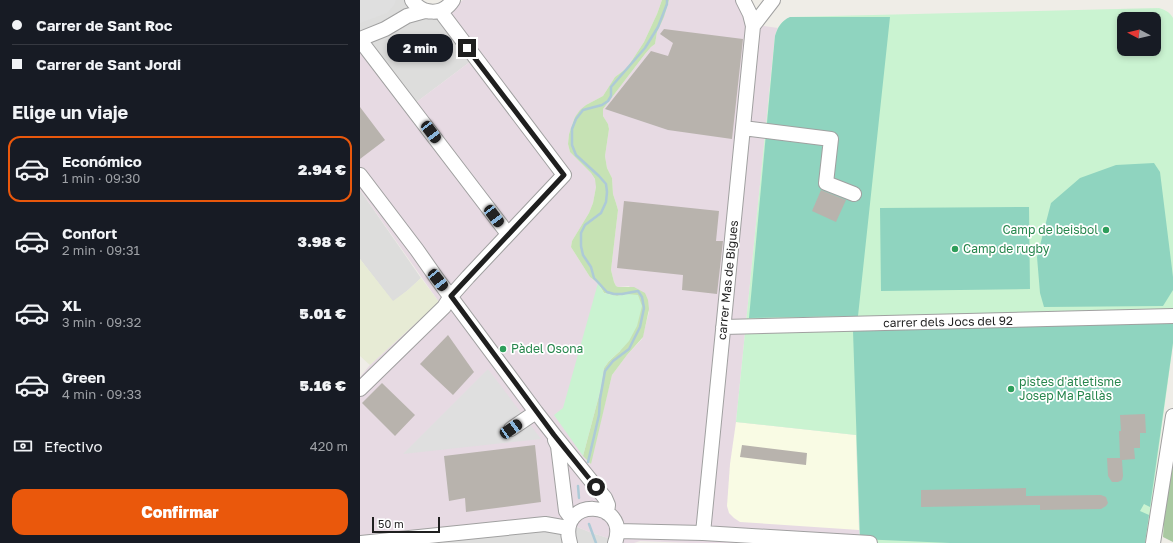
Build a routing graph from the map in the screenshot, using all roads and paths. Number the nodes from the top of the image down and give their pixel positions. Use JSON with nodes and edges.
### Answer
{"nodes":[{"id":1,"x":411,"y":0,"type":"edge"},
{"id":2,"x":453,"y":0,"type":"edge"},
{"id":3,"x":743,"y":0,"type":"edge"},
{"id":4,"x":774,"y":0,"type":"edge"},
{"id":5,"x":442,"y":10,"type":"junction"},
{"id":6,"x":425,"y":11,"type":"junction"},
{"id":7,"x":398,"y":20,"type":"junction"},
{"id":8,"x":753,"y":26,"type":"junction"},
{"id":9,"x":360,"y":39,"type":"edge"},
{"id":10,"x":743,"y":128,"type":"junction"},
{"id":11,"x":360,"y":175,"type":"edge"},
{"id":12,"x":854,"y":194,"type":"dead end"},
{"id":13,"x":508,"y":234,"type":"junction"},
{"id":14,"x":451,"y":296,"type":"junction"},
{"id":15,"x":1173,"y":316,"type":"edge"},
{"id":16,"x":723,"y":327,"type":"junction"},
{"id":17,"x":360,"y":389,"type":"edge"},
{"id":18,"x":536,"y":412,"type":"junction"},
{"id":19,"x":1173,"y":416,"type":"edge"},
{"id":20,"x":511,"y":429,"type":"dead end"},
{"id":21,"x":554,"y":435,"type":"junction"},
{"id":22,"x":607,"y":513,"type":"junction"},
{"id":23,"x":570,"y":524,"type":"junction"},
{"id":24,"x":703,"y":533,"type":"junction"},
{"id":25,"x":616,"y":537,"type":"edge"},
{"id":26,"x":742,"y":539,"type":"edge"},
{"id":27,"x":361,"y":543,"type":"edge"},
{"id":28,"x":570,"y":543,"type":"edge"},
{"id":29,"x":870,"y":543,"type":"edge"},
{"id":30,"x":1154,"y":543,"type":"edge"}],
"edges":[{"from":1,"to":6,"type":"street"},
{"from":1,"to":7,"type":"street"},
{"from":2,"to":5,"type":"street"},
{"from":3,"to":8,"type":"street","name":"carrer Mas de Bigues"},
{"from":4,"to":8,"type":"street"},
{"from":5,"to":6,"type":"street"},
{"from":5,"to":13,"type":"street"},
{"from":6,"to":7,"type":"street"},
{"from":7,"to":9,"type":"street"},
{"from":8,"to":10,"type":"street","name":"carrer Mas de Bigues"},
{"from":9,"to":13,"type":"street"},
{"from":10,"to":12,"type":"street"},
{"from":10,"to":16,"type":"street","name":"carrer Mas de Bigues"},
{"from":11,"to":14,"type":"street"},
{"from":13,"to":14,"type":"street"},
{"from":14,"to":17,"type":"street"},
{"from":14,"to":18,"type":"street"},
{"from":15,"to":16,"type":"street","name":"carrer dels Jocs del 92"},
{"from":16,"to":24,"type":"street","name":"carrer Mas de Bigues"},
{"from":18,"to":20,"type":"street"},
{"from":18,"to":21,"type":"street"},
{"from":19,"to":30,"type":"street"},
{"from":21,"to":22,"type":"street"},
{"from":21,"to":23,"type":"street"},
{"from":22,"to":23,"type":"street"},
{"from":22,"to":25,"type":"street"},
{"from":23,"to":27,"type":"street"},
{"from":23,"to":28,"type":"street"},
{"from":24,"to":25,"type":"street"},
{"from":24,"to":26,"type":"street"},
{"from":26,"to":29,"type":"street"}]}
